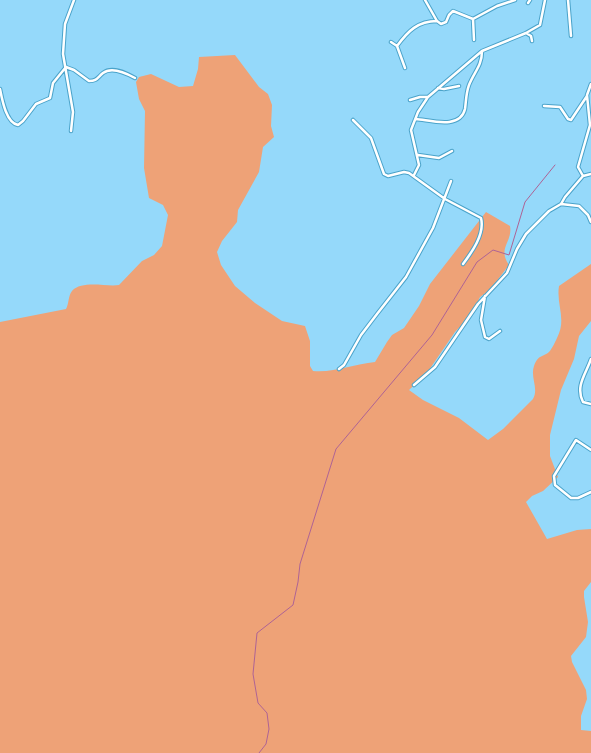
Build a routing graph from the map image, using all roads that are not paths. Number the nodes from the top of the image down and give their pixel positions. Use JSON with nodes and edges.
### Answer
{"nodes":[{"id":1,"x":74,"y":0,"type":"edge"},
{"id":2,"x":424,"y":0,"type":"edge"},
{"id":3,"x":515,"y":0,"type":"edge"},
{"id":4,"x":545,"y":0,"type":"edge"},
{"id":5,"x":568,"y":0,"type":"edge"},
{"id":6,"x":473,"y":19,"type":"junction"},
{"id":7,"x":437,"y":21,"type":"junction"},
{"id":8,"x":526,"y":33,"type":"junction"},
{"id":9,"x":572,"y":36,"type":"dead end"},
{"id":10,"x":474,"y":40,"type":"dead end"},
{"id":11,"x":504,"y":41,"type":"junction"},
{"id":12,"x":532,"y":41,"type":"dead end"},
{"id":13,"x":391,"y":42,"type":"dead end"},
{"id":14,"x":509,"y":43,"type":"dead end"},
{"id":15,"x":397,"y":46,"type":"junction"},
{"id":16,"x":482,"y":51,"type":"junction"},
{"id":17,"x":66,"y":67,"type":"junction"},
{"id":18,"x":405,"y":68,"type":"dead end"},
{"id":19,"x":135,"y":78,"type":"dead end"},
{"id":20,"x":591,"y":84,"type":"edge"},
{"id":21,"x":459,"y":86,"type":"dead end"},
{"id":22,"x":438,"y":88,"type":"junction"},
{"id":23,"x":0,"y":89,"type":"edge"},
{"id":24,"x":588,"y":95,"type":"junction"},
{"id":25,"x":428,"y":97,"type":"junction"},
{"id":26,"x":410,"y":100,"type":"dead end"},
{"id":27,"x":544,"y":106,"type":"dead end"},
{"id":28,"x":416,"y":119,"type":"junction"},
{"id":29,"x":353,"y":120,"type":"dead end"},
{"id":30,"x":72,"y":131,"type":"dead end"},
{"id":31,"x":452,"y":151,"type":"dead end"},
{"id":32,"x":418,"y":155,"type":"junction"},
{"id":33,"x":591,"y":174,"type":"edge"},
{"id":34,"x":414,"y":175,"type":"junction"},
{"id":35,"x":583,"y":176,"type":"junction"},
{"id":36,"x":451,"y":181,"type":"dead end"},
{"id":37,"x":445,"y":199,"type":"junction"},
{"id":38,"x":561,"y":204,"type":"junction"},
{"id":39,"x":591,"y":222,"type":"edge"},
{"id":40,"x":463,"y":264,"type":"dead end"},
{"id":41,"x":485,"y":296,"type":"junction"},
{"id":42,"x":500,"y":331,"type":"dead end"},
{"id":43,"x":591,"y":359,"type":"edge"},
{"id":44,"x":340,"y":369,"type":"dead end"},
{"id":45,"x":414,"y":385,"type":"dead end"},
{"id":46,"x":591,"y":404,"type":"edge"},
{"id":47,"x":591,"y":450,"type":"edge"},
{"id":48,"x":591,"y":492,"type":"edge"}],
"edges":[{"from":1,"to":17,"type":"street"},
{"from":2,"to":7,"type":"street"},
{"from":3,"to":6,"type":"street"},
{"from":4,"to":8,"type":"street"},
{"from":5,"to":9,"type":"street"},
{"from":6,"to":7,"type":"street"},
{"from":6,"to":10,"type":"street"},
{"from":7,"to":15,"type":"street"},
{"from":8,"to":11,"type":"street"},
{"from":8,"to":12,"type":"street"},
{"from":11,"to":14,"type":"street"},
{"from":11,"to":16,"type":"street"},
{"from":13,"to":15,"type":"street"},
{"from":15,"to":18,"type":"street"},
{"from":16,"to":22,"type":"street"},
{"from":16,"to":28,"type":"street"},
{"from":17,"to":19,"type":"street"},
{"from":17,"to":23,"type":"street"},
{"from":17,"to":30,"type":"street"},
{"from":20,"to":24,"type":"street"},
{"from":21,"to":22,"type":"street"},
{"from":22,"to":25,"type":"street"},
{"from":24,"to":27,"type":"street"},
{"from":24,"to":35,"type":"street"},
{"from":25,"to":26,"type":"street"},
{"from":25,"to":28,"type":"street"},
{"from":28,"to":32,"type":"street"},
{"from":29,"to":34,"type":"street"},
{"from":31,"to":32,"type":"street"},
{"from":32,"to":34,"type":"street"},
{"from":33,"to":35,"type":"street"},
{"from":34,"to":37,"type":"street"},
{"from":35,"to":38,"type":"street"},
{"from":36,"to":37,"type":"street"},
{"from":37,"to":40,"type":"street"},
{"from":37,"to":44,"type":"street"},
{"from":38,"to":39,"type":"street"},
{"from":38,"to":41,"type":"street"},
{"from":41,"to":42,"type":"street"},
{"from":41,"to":45,"type":"street"},
{"from":43,"to":46,"type":"street"},
{"from":47,"to":48,"type":"street"}]}
